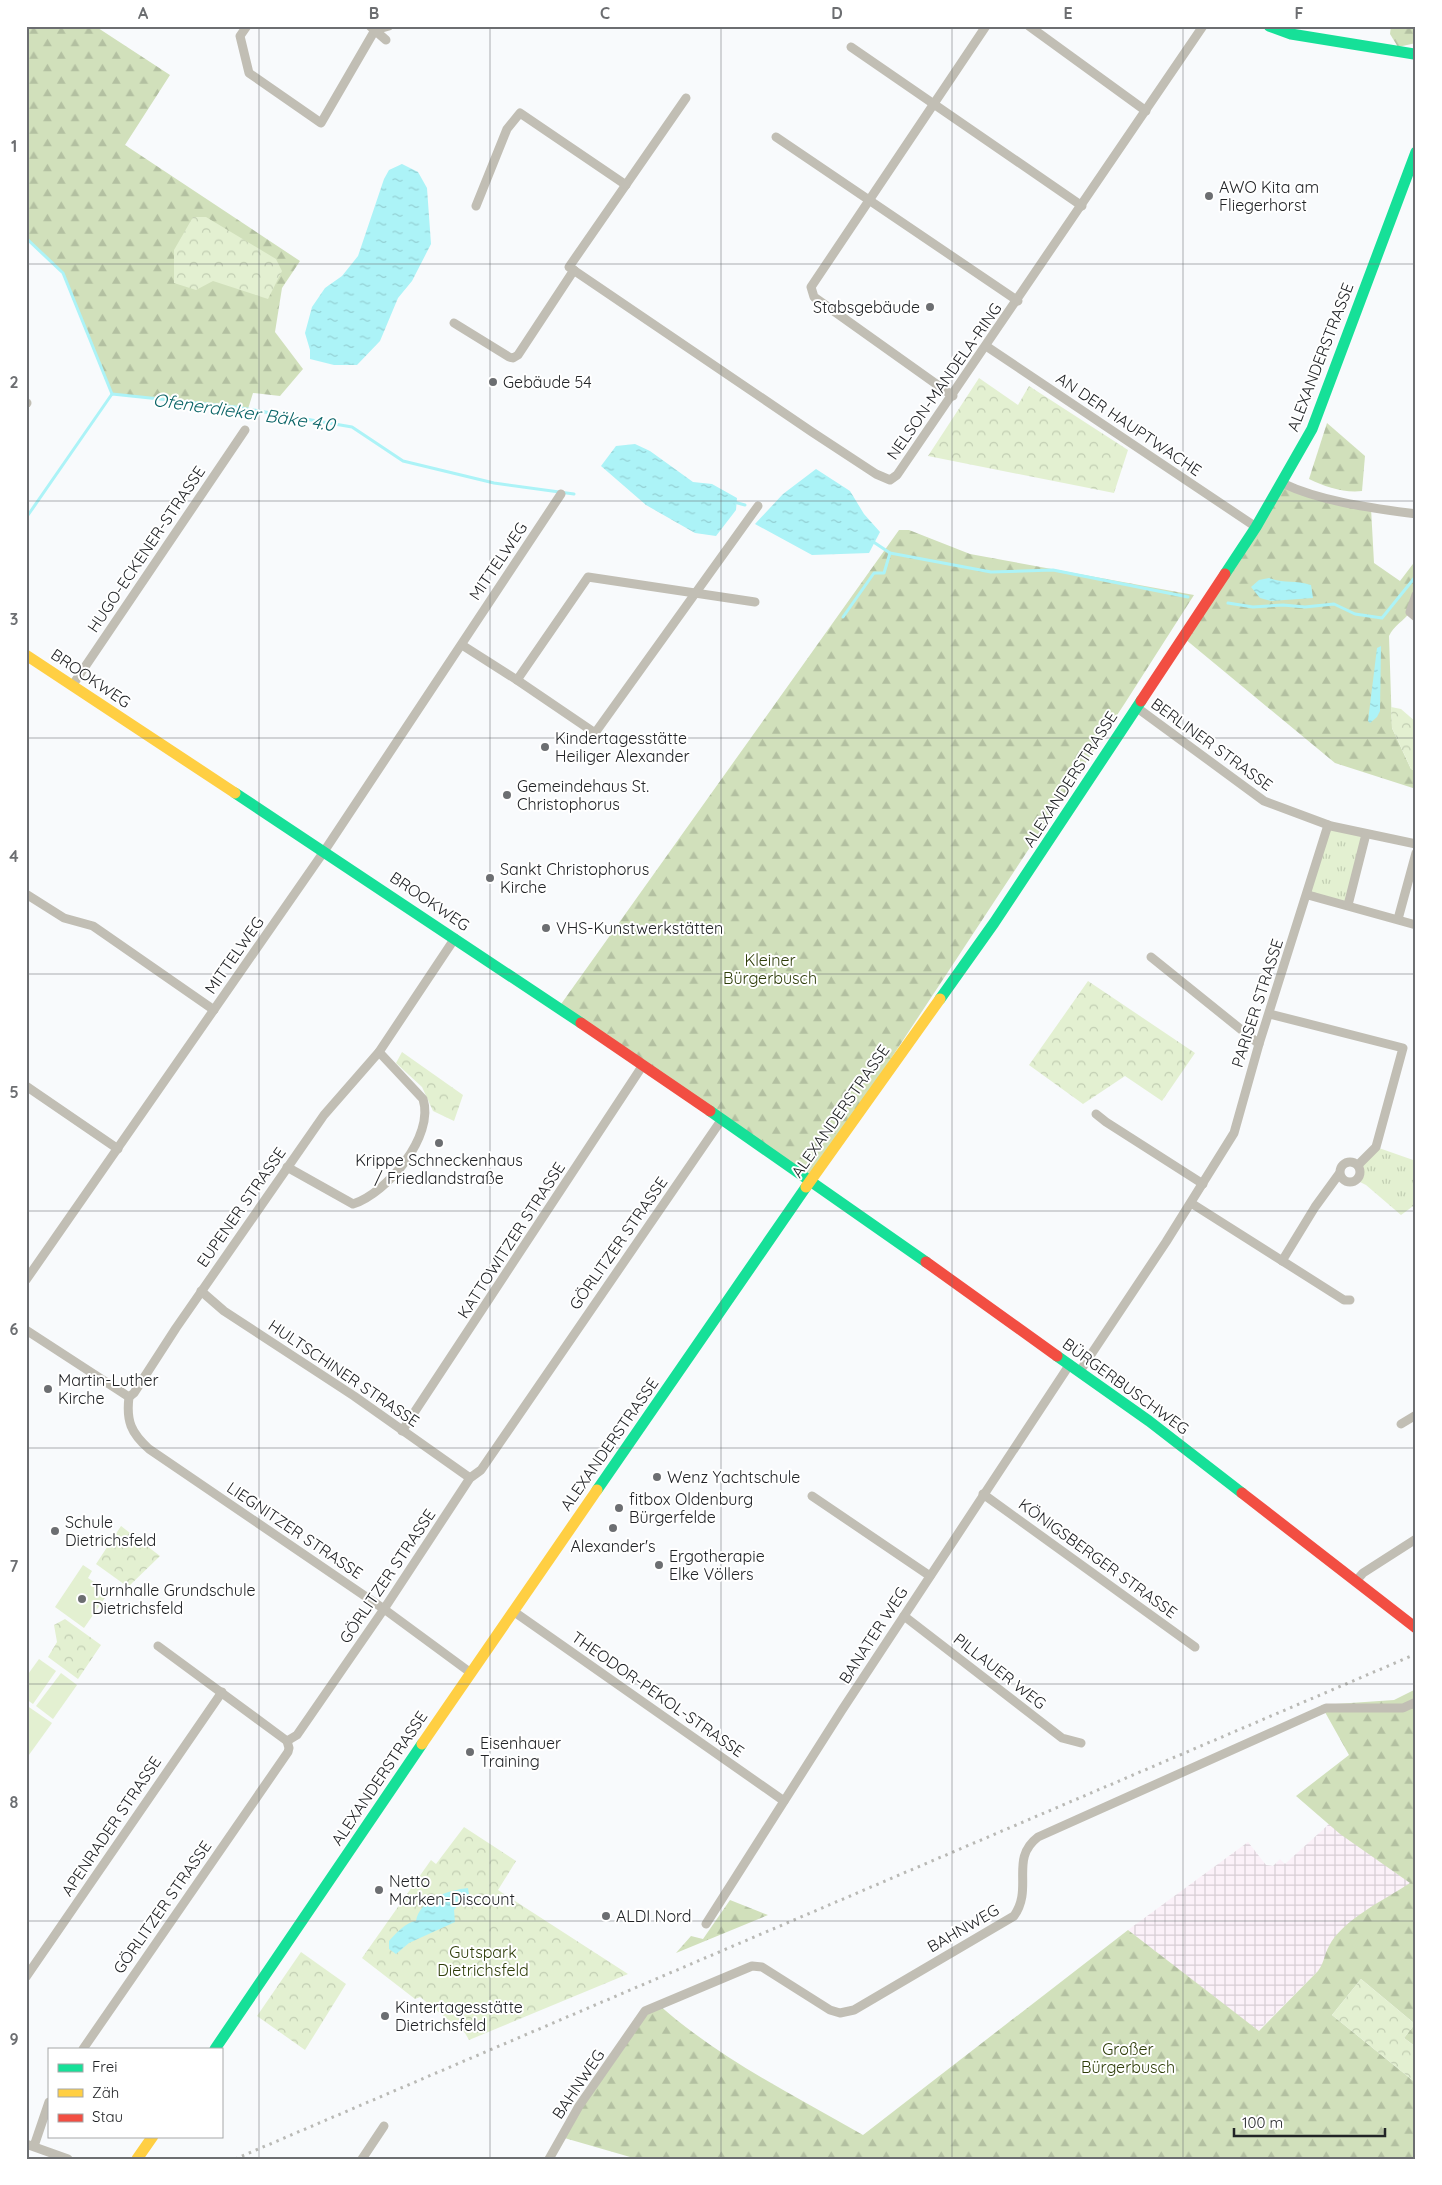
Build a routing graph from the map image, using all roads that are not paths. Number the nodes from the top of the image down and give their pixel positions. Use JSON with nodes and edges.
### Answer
{"nodes":[{"id":1,"x":247,"y":26,"type":"edge"},
{"id":2,"x":389,"y":26,"type":"edge"},
{"id":3,"x":986,"y":26,"type":"edge"},
{"id":4,"x":1030,"y":26,"type":"edge"},
{"id":5,"x":1203,"y":26,"type":"edge"},
{"id":6,"x":1269,"y":26,"type":"edge"},
{"id":7,"x":373,"y":28,"type":"edge"},
{"id":8,"x":386,"y":40,"type":"dead end"},
{"id":9,"x":851,"y":47,"type":"dead end"},
{"id":10,"x":1414,"y":54,"type":"dead end"},
{"id":11,"x":686,"y":98,"type":"dead end"},
{"id":12,"x":934,"y":103,"type":"junction"},
{"id":13,"x":1146,"y":112,"type":"junction"},
{"id":14,"x":776,"y":137,"type":"dead end"},
{"id":15,"x":1416,"y":152,"type":"edge"},
{"id":16,"x":626,"y":185,"type":"junction"},
{"id":17,"x":869,"y":200,"type":"junction"},
{"id":18,"x":476,"y":206,"type":"dead end"},
{"id":19,"x":1082,"y":206,"type":"junction"},
{"id":20,"x":571,"y":268,"type":"junction"},
{"id":21,"x":1018,"y":301,"type":"junction"},
{"id":22,"x":454,"y":323,"type":"dead end"},
{"id":23,"x":986,"y":346,"type":"junction"},
{"id":24,"x":953,"y":396,"type":"junction"},
{"id":25,"x":245,"y":430,"type":"dead end"},
{"id":26,"x":1282,"y":483,"type":"junction"},
{"id":27,"x":561,"y":494,"type":"dead end"},
{"id":28,"x":758,"y":506,"type":"dead end"},
{"id":29,"x":1416,"y":514,"type":"edge"},
{"id":30,"x":1256,"y":527,"type":"junction"},
{"id":31,"x":696,"y":593,"type":"junction"},
{"id":32,"x":1416,"y":595,"type":"edge"},
{"id":33,"x":755,"y":602,"type":"dead end"},
{"id":34,"x":1416,"y":618,"type":"edge"},
{"id":35,"x":462,"y":645,"type":"junction"},
{"id":36,"x":26,"y":654,"type":"edge"},
{"id":37,"x":518,"y":680,"type":"junction"},
{"id":38,"x":72,"y":686,"type":"junction"},
{"id":39,"x":1136,"y":707,"type":"junction"},
{"id":40,"x":1328,"y":825,"type":"junction"},
{"id":41,"x":1366,"y":834,"type":"junction"},
{"id":42,"x":1416,"y":844,"type":"edge"},
{"id":43,"x":325,"y":850,"type":"junction"},
{"id":44,"x":1416,"y":853,"type":"edge"},
{"id":45,"x":26,"y":894,"type":"edge"},
{"id":46,"x":1308,"y":895,"type":"junction"},
{"id":47,"x":1348,"y":905,"type":"junction"},
{"id":48,"x":1398,"y":919,"type":"junction"},
{"id":49,"x":1416,"y":925,"type":"edge"},
{"id":50,"x":455,"y":938,"type":"junction"},
{"id":51,"x":1151,"y":957,"type":"dead end"},
{"id":52,"x":214,"y":1010,"type":"junction"},
{"id":53,"x":1270,"y":1014,"type":"junction"},
{"id":54,"x":1259,"y":1044,"type":"junction"},
{"id":55,"x":379,"y":1052,"type":"junction"},
{"id":56,"x":643,"y":1065,"type":"junction"},
{"id":57,"x":26,"y":1086,"type":"edge"},
{"id":58,"x":1096,"y":1114,"type":"dead end"},
{"id":59,"x":722,"y":1119,"type":"junction"},
{"id":60,"x":118,"y":1149,"type":"junction"},
{"id":61,"x":1358,"y":1165,"type":"junction"},
{"id":62,"x":287,"y":1167,"type":"junction"},
{"id":63,"x":1340,"y":1174,"type":"junction"},
{"id":64,"x":811,"y":1180,"type":"junction"},
{"id":65,"x":1203,"y":1184,"type":"junction"},
{"id":66,"x":1192,"y":1203,"type":"junction"},
{"id":67,"x":1282,"y":1261,"type":"junction"},
{"id":68,"x":26,"y":1280,"type":"edge"},
{"id":69,"x":201,"y":1292,"type":"junction"},
{"id":70,"x":1350,"y":1300,"type":"dead end"},
{"id":71,"x":26,"y":1330,"type":"edge"},
{"id":72,"x":1070,"y":1364,"type":"junction"},
{"id":73,"x":1080,"y":1371,"type":"junction"},
{"id":74,"x":128,"y":1397,"type":"junction"},
{"id":75,"x":1416,"y":1415,"type":"edge"},
{"id":76,"x":1402,"y":1424,"type":"dead end"},
{"id":77,"x":402,"y":1431,"type":"junction"},
{"id":78,"x":470,"y":1478,"type":"junction"},
{"id":79,"x":983,"y":1494,"type":"junction"},
{"id":80,"x":812,"y":1496,"type":"dead end"},
{"id":81,"x":1416,"y":1539,"type":"edge"},
{"id":82,"x":930,"y":1576,"type":"junction"},
{"id":83,"x":1356,"y":1581,"type":"junction"},
{"id":84,"x":384,"y":1609,"type":"junction"},
{"id":85,"x":513,"y":1611,"type":"junction"},
{"id":86,"x":904,"y":1616,"type":"junction"},
{"id":87,"x":1416,"y":1628,"type":"edge"},
{"id":88,"x":158,"y":1646,"type":"dead end"},
{"id":89,"x":1194,"y":1647,"type":"dead end"},
{"id":90,"x":472,"y":1673,"type":"junction"},
{"id":91,"x":222,"y":1692,"type":"junction"},
{"id":92,"x":1416,"y":1702,"type":"edge"},
{"id":93,"x":288,"y":1741,"type":"junction"},
{"id":94,"x":1081,"y":1743,"type":"dead end"},
{"id":95,"x":784,"y":1802,"type":"junction"},
{"id":96,"x":706,"y":1924,"type":"dead end"},
{"id":97,"x":26,"y":1977,"type":"edge"},
{"id":98,"x":84,"y":2048,"type":"edge"},
{"id":99,"x":216,"y":2048,"type":"edge"},
{"id":100,"x":48,"y":2104,"type":"edge"},
{"id":101,"x":384,"y":2126,"type":"dead end"},
{"id":102,"x":152,"y":2138,"type":"edge"},
{"id":103,"x":30,"y":2145,"type":"edge"},
{"id":104,"x":68,"y":2159,"type":"edge"},
{"id":105,"x":137,"y":2159,"type":"edge"},
{"id":106,"x":362,"y":2159,"type":"edge"},
{"id":107,"x":548,"y":2159,"type":"edge"}],
"edges":[{"from":1,"to":7,"type":"street"},
{"from":2,"to":7,"type":"street"},
{"from":3,"to":12,"type":"street"},
{"from":4,"to":13,"type":"street"},
{"from":5,"to":13,"type":"street","name":"NELSON-MANDELA-RING"},
{"from":6,"to":10,"type":"main road"},
{"from":7,"to":8,"type":"street"},
{"from":9,"to":12,"type":"street"},
{"from":11,"to":16,"type":"street"},
{"from":12,"to":17,"type":"street"},
{"from":12,"to":19,"type":"street"},
{"from":13,"to":19,"type":"street","name":"NELSON-MANDELA-RING"},
{"from":14,"to":17,"type":"street"},
{"from":15,"to":26,"type":"main road","name":"ALEXANDERSTRASSE"},
{"from":16,"to":18,"type":"street"},
{"from":16,"to":20,"type":"street"},
{"from":17,"to":21,"type":"street"},
{"from":17,"to":24,"type":"street"},
{"from":19,"to":21,"type":"street","name":"NELSON-MANDELA-RING"},
{"from":20,"to":22,"type":"street"},
{"from":20,"to":24,"type":"street","name":"NELSON-MANDELA-RING"},
{"from":21,"to":23,"type":"street","name":"NELSON-MANDELA-RING"},
{"from":23,"to":24,"type":"street","name":"NELSON-MANDELA-RING"},
{"from":23,"to":30,"type":"street","name":"AN DER HAUPTWACHE"},
{"from":25,"to":38,"type":"street","name":"HUGO-ECKENER-STRASSE"},
{"from":26,"to":29,"type":"street"},
{"from":26,"to":30,"type":"main road","name":"ALEXANDERSTRASSE"},
{"from":27,"to":35,"type":"street","name":"MITTELWEG"},
{"from":28,"to":31,"type":"street"},
{"from":30,"to":39,"type":"main road","name":"ALEXANDERSTRASSE"},
{"from":31,"to":33,"type":"street"},
{"from":31,"to":37,"type":"street"},
{"from":31,"to":37,"type":"street"},
{"from":32,"to":34,"type":"street"},
{"from":35,"to":37,"type":"street"},
{"from":35,"to":43,"type":"street","name":"MITTELWEG"},
{"from":36,"to":38,"type":"main road","name":"BROOKWEG"},
{"from":38,"to":43,"type":"main road","name":"BROOKWEG"},
{"from":39,"to":40,"type":"street","name":"BERLINER STRASSE"},
{"from":39,"to":64,"type":"main road","name":"ALEXANDERSTRASSE"},
{"from":40,"to":41,"type":"street","name":"BERLINER STRASSE"},
{"from":40,"to":46,"type":"street","name":"PARISER STRASSE"},
{"from":41,"to":42,"type":"street","name":"BERLINER STRASSE"},
{"from":41,"to":47,"type":"street"},
{"from":43,"to":50,"type":"main road","name":"BROOKWEG"},
{"from":43,"to":52,"type":"street","name":"MITTELWEG"},
{"from":44,"to":48,"type":"street"},
{"from":45,"to":52,"type":"street"},
{"from":46,"to":47,"type":"street"},
{"from":46,"to":53,"type":"street","name":"PARISER STRASSE"},
{"from":47,"to":48,"type":"street"},
{"from":48,"to":49,"type":"street"},
{"from":50,"to":55,"type":"street","name":"EUPENER STRASSE"},
{"from":50,"to":56,"type":"main road","name":"BROOKWEG"},
{"from":51,"to":54,"type":"street"},
{"from":52,"to":60,"type":"street","name":"MITTELWEG"},
{"from":53,"to":54,"type":"street","name":"PARISER STRASSE"},
{"from":53,"to":61,"type":"street"},
{"from":54,"to":65,"type":"street","name":"PARISER STRASSE"},
{"from":55,"to":62,"type":"street","name":"EUPENER STRASSE"},
{"from":55,"to":62,"type":"street"},
{"from":56,"to":59,"type":"main road","name":"BROOKWEG"},
{"from":56,"to":77,"type":"street","name":"KATTOWITZER STRASSE"},
{"from":57,"to":60,"type":"street"},
{"from":58,"to":65,"type":"street"},
{"from":59,"to":64,"type":"main road","name":"BROOKWEG"},
{"from":59,"to":78,"type":"street","name":"GÖRLITZER STRASSE"},
{"from":60,"to":68,"type":"street","name":"MITTELWEG"},
{"from":61,"to":63,"type":"street"},
{"from":61,"to":63,"type":"street"},
{"from":62,"to":69,"type":"street","name":"EUPENER STRASSE"},
{"from":63,"to":67,"type":"street"},
{"from":64,"to":72,"type":"main road","name":"BÜRGERBUSCHWEG"},
{"from":64,"to":85,"type":"main road","name":"ALEXANDERSTRASSE"},
{"from":65,"to":66,"type":"street","name":"PARISER STRASSE"},
{"from":66,"to":67,"type":"street"},
{"from":66,"to":73,"type":"street","name":"PARISER STRASSE"},
{"from":67,"to":70,"type":"street"},
{"from":69,"to":74,"type":"street","name":"EUPENER STRASSE"},
{"from":69,"to":77,"type":"street","name":"HULTSCHINER STRASSE"},
{"from":71,"to":74,"type":"street"},
{"from":72,"to":73,"type":"main road","name":"BÜRGERBUSCHWEG"},
{"from":72,"to":79,"type":"street","name":"BANATER WEG"},
{"from":73,"to":83,"type":"main road","name":"BÜRGERBUSCHWEG"},
{"from":74,"to":84,"type":"street","name":"LIEGNITZER STRASSE"},
{"from":75,"to":76,"type":"street"},
{"from":77,"to":78,"type":"street","name":"HULTSCHINER STRASSE"},
{"from":78,"to":84,"type":"street","name":"GÖRLITZER STRASSE"},
{"from":79,"to":82,"type":"street","name":"BANATER WEG"},
{"from":79,"to":89,"type":"street","name":"KÖNIGSBERGER STRASSE"},
{"from":80,"to":82,"type":"street"},
{"from":81,"to":83,"type":"street"},
{"from":82,"to":86,"type":"street","name":"BANATER WEG"},
{"from":83,"to":87,"type":"main road","name":"BÜRGERBUSCHWEG"},
{"from":84,"to":90,"type":"street","name":"LIEGNITZER STRASSE"},
{"from":84,"to":93,"type":"street","name":"GÖRLITZER STRASSE"},
{"from":85,"to":90,"type":"main road","name":"ALEXANDERSTRASSE"},
{"from":85,"to":95,"type":"street","name":"THEODOR-PEKOL-STRASSE"},
{"from":86,"to":94,"type":"street","name":"PILLAUER WEG"},
{"from":86,"to":95,"type":"street","name":"BANATER WEG"},
{"from":88,"to":91,"type":"street"},
{"from":90,"to":99,"type":"main road","name":"ALEXANDERSTRASSE"},
{"from":91,"to":93,"type":"street"},
{"from":91,"to":97,"type":"street","name":"APENRADER STRASSE"},
{"from":92,"to":107,"type":"street","name":"BAHNWEG"},
{"from":93,"to":98,"type":"street","name":"GÖRLITZER STRASSE"},
{"from":95,"to":96,"type":"street","name":"BANATER WEG"},
{"from":100,"to":103,"type":"street"},
{"from":101,"to":106,"type":"street"},
{"from":102,"to":105,"type":"main road"},
{"from":103,"to":104,"type":"street"}]}
